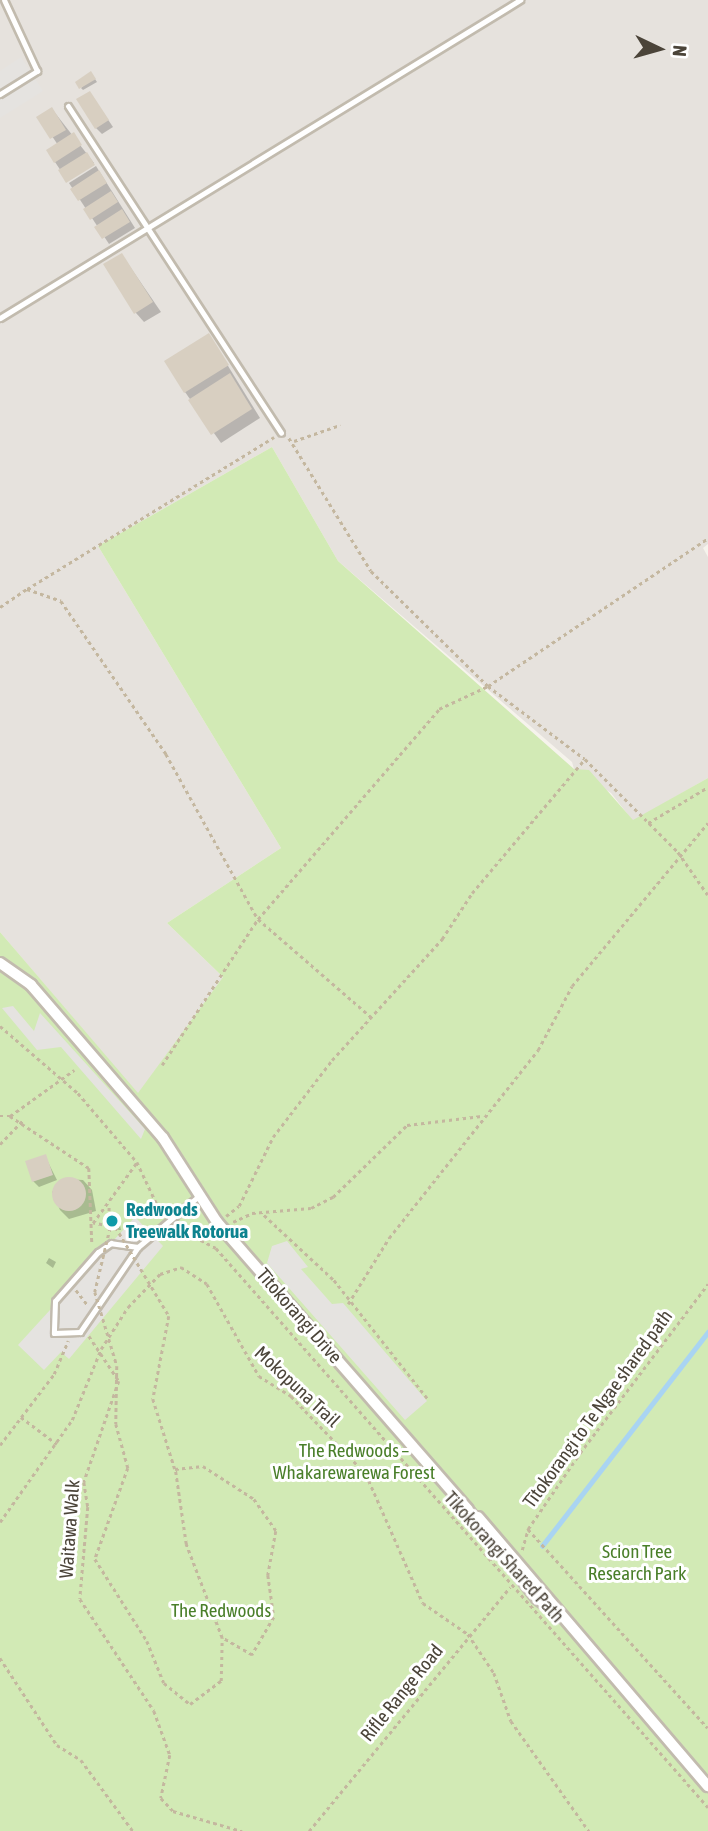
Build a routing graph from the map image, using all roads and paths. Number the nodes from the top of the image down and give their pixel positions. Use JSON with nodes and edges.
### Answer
{"nodes":[{"id":1,"x":4,"y":0,"type":"edge"},
{"id":2,"x":520,"y":0,"type":"edge"},
{"id":3,"x":0,"y":94,"type":"edge"},
{"id":4,"x":68,"y":106,"type":"dead end"},
{"id":5,"x":151,"y":226,"type":"junction"},
{"id":6,"x":0,"y":318,"type":"edge"},
{"id":7,"x":340,"y":425,"type":"dead end"},
{"id":8,"x":281,"y":433,"type":"junction"},
{"id":9,"x":293,"y":441,"type":"junction"},
{"id":10,"x":708,"y":538,"type":"edge"},
{"id":11,"x":27,"y":589,"type":"junction"},
{"id":12,"x":0,"y":607,"type":"edge"},
{"id":13,"x":488,"y":686,"type":"junction"},
{"id":14,"x":585,"y":759,"type":"junction"},
{"id":15,"x":708,"y":788,"type":"edge"},
{"id":16,"x":708,"y":823,"type":"edge"},
{"id":17,"x":646,"y":824,"type":"junction"},
{"id":18,"x":678,"y":852,"type":"junction"},
{"id":19,"x":708,"y":895,"type":"edge"},
{"id":20,"x":258,"y":919,"type":"junction"},
{"id":21,"x":0,"y":963,"type":"edge"},
{"id":22,"x":371,"y":1017,"type":"junction"},
{"id":23,"x":0,"y":1026,"type":"edge"},
{"id":24,"x":162,"y":1065,"type":"dead end"},
{"id":25,"x":74,"y":1070,"type":"dead end"},
{"id":26,"x":58,"y":1082,"type":"junction"},
{"id":27,"x":0,"y":1116,"type":"edge"},
{"id":28,"x":10,"y":1116,"type":"junction"},
{"id":29,"x":481,"y":1116,"type":"junction"},
{"id":30,"x":22,"y":1121,"type":"junction"},
{"id":31,"x":0,"y":1144,"type":"edge"},
{"id":32,"x":137,"y":1161,"type":"junction"},
{"id":33,"x":200,"y":1195,"type":"junction"},
{"id":34,"x":109,"y":1201,"type":"junction"},
{"id":35,"x":264,"y":1214,"type":"junction"},
{"id":36,"x":164,"y":1219,"type":"junction"},
{"id":37,"x":112,"y":1221,"type":"junction"},
{"id":38,"x":93,"y":1223,"type":"junction"},
{"id":39,"x":109,"y":1225,"type":"junction"},
{"id":40,"x":220,"y":1226,"type":"junction"},
{"id":41,"x":210,"y":1243,"type":"junction"},
{"id":42,"x":138,"y":1247,"type":"junction"},
{"id":43,"x":89,"y":1251,"type":"dead end"},
{"id":44,"x":71,"y":1282,"type":"junction"},
{"id":45,"x":708,"y":1284,"type":"edge"},
{"id":46,"x":348,"y":1304,"type":"junction"},
{"id":47,"x":94,"y":1313,"type":"junction"},
{"id":48,"x":83,"y":1329,"type":"junction"},
{"id":49,"x":69,"y":1338,"type":"junction"},
{"id":50,"x":100,"y":1349,"type":"junction"},
{"id":51,"x":428,"y":1399,"type":"dead end"},
{"id":52,"x":21,"y":1418,"type":"junction"},
{"id":53,"x":57,"y":1444,"type":"junction"},
{"id":54,"x":0,"y":1445,"type":"edge"},
{"id":55,"x":175,"y":1469,"type":"junction"},
{"id":56,"x":467,"y":1509,"type":"junction"},
{"id":57,"x":0,"y":1522,"type":"edge"},
{"id":58,"x":528,"y":1529,"type":"junction"},
{"id":59,"x":520,"y":1555,"type":"dead end"},
{"id":60,"x":520,"y":1577,"type":"junction"},
{"id":61,"x":510,"y":1587,"type":"junction"},
{"id":62,"x":562,"y":1617,"type":"junction"},
{"id":63,"x":468,"y":1634,"type":"junction"},
{"id":64,"x":222,"y":1638,"type":"junction"},
{"id":65,"x":0,"y":1658,"type":"edge"},
{"id":66,"x":708,"y":1728,"type":"edge"},
{"id":67,"x":708,"y":1786,"type":"edge"},
{"id":68,"x":708,"y":1807,"type":"edge"},
{"id":69,"x":133,"y":1831,"type":"edge"},
{"id":70,"x":242,"y":1831,"type":"edge"},
{"id":71,"x":309,"y":1831,"type":"edge"},
{"id":72,"x":589,"y":1831,"type":"edge"}],
"edges":[{"from":1,"to":3,"type":"lane"},
{"from":2,"to":5,"type":"lane"},
{"from":4,"to":5,"type":"lane"},
{"from":5,"to":6,"type":"lane"},
{"from":5,"to":8,"type":"lane"},
{"from":7,"to":9,"type":"path"},
{"from":8,"to":9,"type":"path"},
{"from":8,"to":11,"type":"path"},
{"from":9,"to":13,"type":"path"},
{"from":10,"to":13,"type":"path"},
{"from":11,"to":12,"type":"path"},
{"from":11,"to":20,"type":"path"},
{"from":13,"to":14,"type":"path"},
{"from":13,"to":20,"type":"path"},
{"from":14,"to":17,"type":"path"},
{"from":14,"to":22,"type":"path"},
{"from":15,"to":17,"type":"path"},
{"from":16,"to":18,"type":"path"},
{"from":17,"to":18,"type":"path"},
{"from":18,"to":19,"type":"path"},
{"from":18,"to":29,"type":"path"},
{"from":20,"to":22,"type":"path"},
{"from":20,"to":24,"type":"path"},
{"from":21,"to":33,"type":"street","name":"Tītokorangi Drive"},
{"from":22,"to":40,"type":"path"},
{"from":23,"to":26,"type":"path"},
{"from":25,"to":26,"type":"path"},
{"from":26,"to":28,"type":"path"},
{"from":26,"to":32,"type":"path"},
{"from":27,"to":28,"type":"path"},
{"from":28,"to":30,"type":"path"},
{"from":29,"to":35,"type":"path"},
{"from":29,"to":46,"type":"path"},
{"from":30,"to":31,"type":"path"},
{"from":30,"to":38,"type":"path"},
{"from":32,"to":34,"type":"path"},
{"from":32,"to":36,"type":"path"},
{"from":33,"to":36,"type":"lane"},
{"from":33,"to":40,"type":"street","name":"Tītokorangi Drive"},
{"from":34,"to":38,"type":"path"},
{"from":34,"to":39,"type":"path"},
{"from":35,"to":40,"type":"path"},
{"from":35,"to":46,"type":"path"},
{"from":36,"to":41,"type":"path","name":"Tikokorangi Shared Path"},
{"from":36,"to":42,"type":"lane"},
{"from":37,"to":39,"type":"path","bridge":true},
{"from":37,"to":55,"type":"path","bridge":true},
{"from":37,"to":64,"type":"path","bridge":true},
{"from":38,"to":39,"type":"path"},
{"from":38,"to":43,"type":"path"},
{"from":40,"to":41,"type":"path"},
{"from":40,"to":56,"type":"street","name":"Tītokorangi Drive"},
{"from":41,"to":61,"type":"path","name":"Tikokorangi Shared Path"},
{"from":42,"to":44,"type":"lane"},
{"from":42,"to":47,"type":"lane"},
{"from":44,"to":47,"type":"path"},
{"from":44,"to":49,"type":"lane"},
{"from":45,"to":58,"type":"path","name":"Tītokorangi to Te Ngae shared path"},
{"from":46,"to":51,"type":"path"},
{"from":47,"to":48,"type":"lane"},
{"from":48,"to":49,"type":"lane"},
{"from":48,"to":50,"type":"path","name":"Waitawa Walk"},
{"from":49,"to":52,"type":"path"},
{"from":50,"to":53,"type":"path","name":"Mokopuna Trail"},
{"from":50,"to":63,"type":"path","name":"Mokopuna Trail"},
{"from":50,"to":70,"type":"path","name":"Waitawa Walk"},
{"from":52,"to":53,"type":"path"},
{"from":52,"to":54,"type":"path"},
{"from":53,"to":57,"type":"path","name":"Mokopuna Trail"},
{"from":55,"to":64,"type":"path"},
{"from":55,"to":64,"type":"path"},
{"from":56,"to":60,"type":"street","name":"Tītokorangi Drive"},
{"from":56,"to":62,"type":"street","name":"Tītokorangi Drive"},
{"from":58,"to":59,"type":"path","name":"Tītokorangi to Te Ngae shared path"},
{"from":58,"to":66,"type":"path"},
{"from":60,"to":61,"type":"path","name":"Rifle Range Road"},
{"from":60,"to":62,"type":"street","name":"Tītokorangi Drive"},
{"from":61,"to":63,"type":"path","name":"Rifle Range Road"},
{"from":61,"to":68,"type":"path","name":"Tikokorangi Shared Path"},
{"from":62,"to":67,"type":"street","name":"Tītokorangi Drive"},
{"from":63,"to":71,"type":"path","name":"Rifle Range Road"},
{"from":63,"to":72,"type":"path","name":"Mokopuna Trail"},
{"from":65,"to":69,"type":"path"}]}
